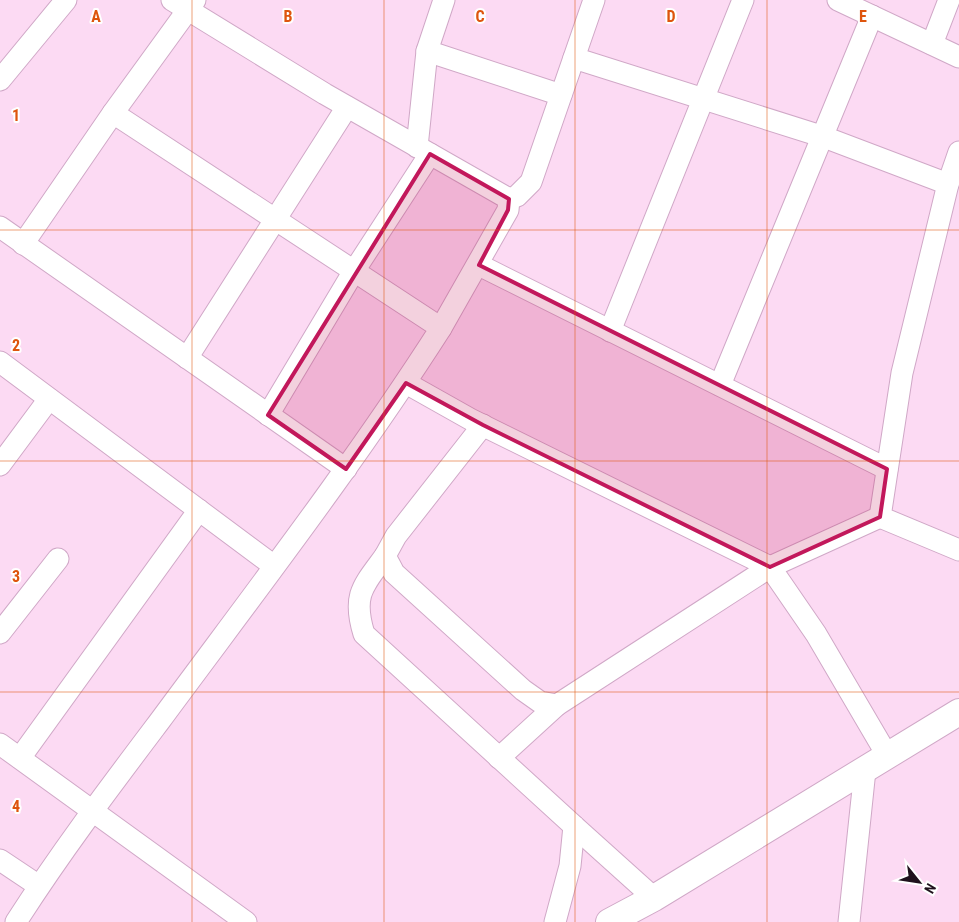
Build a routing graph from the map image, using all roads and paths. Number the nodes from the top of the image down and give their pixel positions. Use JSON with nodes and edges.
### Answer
{"nodes":[{"id":1,"x":66,"y":0,"type":"edge"},
{"id":2,"x":444,"y":0,"type":"edge"},
{"id":3,"x":743,"y":0,"type":"edge"},
{"id":4,"x":838,"y":0,"type":"edge"},
{"id":5,"x":949,"y":0,"type":"edge"},
{"id":6,"x":591,"y":1,"type":"edge"},
{"id":7,"x":184,"y":4,"type":"edge"},
{"id":8,"x":872,"y":16,"type":"junction"},
{"id":9,"x":932,"y":44,"type":"junction"},
{"id":10,"x":427,"y":52,"type":"junction"},
{"id":11,"x":959,"y":57,"type":"edge"},
{"id":12,"x":574,"y":58,"type":"junction"},
{"id":13,"x":0,"y":80,"type":"edge"},
{"id":14,"x":561,"y":95,"type":"junction"},
{"id":15,"x":704,"y":99,"type":"junction"},
{"id":16,"x":348,"y":107,"type":"junction"},
{"id":17,"x":113,"y":113,"type":"junction"},
{"id":18,"x":824,"y":137,"type":"junction"},
{"id":19,"x":424,"y":151,"type":"junction"},
{"id":20,"x":959,"y":152,"type":"edge"},
{"id":21,"x":948,"y":184,"type":"junction"},
{"id":22,"x":509,"y":199,"type":"junction"},
{"id":23,"x":276,"y":219,"type":"junction"},
{"id":24,"x":8,"y":237,"type":"edge"},
{"id":25,"x":479,"y":265,"type":"junction"},
{"id":26,"x":354,"y":271,"type":"junction"},
{"id":27,"x":441,"y":328,"type":"junction"},
{"id":28,"x":610,"y":331,"type":"junction"},
{"id":29,"x":187,"y":358,"type":"junction"},
{"id":30,"x":0,"y":362,"type":"edge"},
{"id":31,"x":406,"y":383,"type":"junction"},
{"id":32,"x":720,"y":385,"type":"junction"},
{"id":33,"x":49,"y":399,"type":"junction"},
{"id":34,"x":268,"y":415,"type":"junction"},
{"id":35,"x":483,"y":425,"type":"junction"},
{"id":36,"x":0,"y":465,"type":"edge"},
{"id":37,"x":346,"y":469,"type":"junction"},
{"id":38,"x":888,"y":469,"type":"junction"},
{"id":39,"x":199,"y":510,"type":"junction"},
{"id":40,"x":880,"y":516,"type":"junction"},
{"id":41,"x":959,"y":550,"type":"edge"},
{"id":42,"x":385,"y":556,"type":"junction"},
{"id":43,"x":58,"y":559,"type":"dead end"},
{"id":44,"x":274,"y":566,"type":"junction"},
{"id":45,"x":770,"y":567,"type":"junction"},
{"id":46,"x":0,"y":633,"type":"edge"},
{"id":47,"x":557,"y":705,"type":"junction"},
{"id":48,"x":959,"y":712,"type":"edge"},
{"id":49,"x":0,"y":744,"type":"edge"},
{"id":50,"x":887,"y":755,"type":"junction"},
{"id":51,"x":20,"y":758,"type":"junction"},
{"id":52,"x":500,"y":758,"type":"junction"},
{"id":53,"x":865,"y":770,"type":"junction"},
{"id":54,"x":92,"y":811,"type":"junction"},
{"id":55,"x":574,"y":826,"type":"junction"},
{"id":56,"x":0,"y":860,"type":"edge"},
{"id":57,"x":39,"y":886,"type":"junction"},
{"id":58,"x":654,"y":898,"type":"junction"},
{"id":59,"x":16,"y":922,"type":"edge"},
{"id":60,"x":246,"y":922,"type":"edge"},
{"id":61,"x":555,"y":922,"type":"edge"},
{"id":62,"x":609,"y":922,"type":"edge"},
{"id":63,"x":849,"y":922,"type":"edge"}],
"edges":[{"from":1,"to":13,"type":"street"},
{"from":2,"to":10,"type":"street"},
{"from":3,"to":15,"type":"street"},
{"from":4,"to":8,"type":"street"},
{"from":5,"to":9,"type":"street"},
{"from":6,"to":12,"type":"street"},
{"from":7,"to":16,"type":"street"},
{"from":7,"to":17,"type":"street"},
{"from":8,"to":9,"type":"street"},
{"from":8,"to":18,"type":"street"},
{"from":9,"to":11,"type":"street"},
{"from":10,"to":14,"type":"street"},
{"from":10,"to":19,"type":"street"},
{"from":12,"to":14,"type":"street"},
{"from":12,"to":15,"type":"street"},
{"from":14,"to":22,"type":"street"},
{"from":15,"to":18,"type":"street"},
{"from":15,"to":28,"type":"street"},
{"from":16,"to":19,"type":"street"},
{"from":16,"to":23,"type":"street"},
{"from":17,"to":23,"type":"street"},
{"from":17,"to":24,"type":"street"},
{"from":18,"to":21,"type":"street"},
{"from":18,"to":32,"type":"street"},
{"from":19,"to":22,"type":"street"},
{"from":19,"to":26,"type":"street"},
{"from":20,"to":21,"type":"street"},
{"from":21,"to":38,"type":"street"},
{"from":22,"to":25,"type":"street"},
{"from":23,"to":26,"type":"street"},
{"from":23,"to":29,"type":"street"},
{"from":24,"to":29,"type":"street"},
{"from":25,"to":27,"type":"street"},
{"from":25,"to":28,"type":"street"},
{"from":26,"to":27,"type":"street"},
{"from":26,"to":34,"type":"street"},
{"from":27,"to":31,"type":"street"},
{"from":28,"to":32,"type":"street"},
{"from":29,"to":34,"type":"street"},
{"from":30,"to":33,"type":"street"},
{"from":31,"to":35,"type":"street"},
{"from":31,"to":37,"type":"street"},
{"from":32,"to":38,"type":"street"},
{"from":33,"to":36,"type":"street"},
{"from":33,"to":39,"type":"street"},
{"from":34,"to":37,"type":"street"},
{"from":35,"to":42,"type":"street"},
{"from":35,"to":45,"type":"street"},
{"from":37,"to":44,"type":"street"},
{"from":38,"to":40,"type":"street"},
{"from":39,"to":44,"type":"street"},
{"from":39,"to":51,"type":"street"},
{"from":40,"to":41,"type":"street"},
{"from":40,"to":45,"type":"street"},
{"from":42,"to":47,"type":"street"},
{"from":42,"to":52,"type":"street"},
{"from":43,"to":46,"type":"street"},
{"from":44,"to":54,"type":"street"},
{"from":45,"to":47,"type":"street"},
{"from":45,"to":50,"type":"street"},
{"from":47,"to":52,"type":"street"},
{"from":48,"to":50,"type":"street"},
{"from":49,"to":51,"type":"street"},
{"from":50,"to":53,"type":"street"},
{"from":51,"to":54,"type":"street"},
{"from":52,"to":55,"type":"street"},
{"from":53,"to":58,"type":"street"},
{"from":53,"to":63,"type":"street"},
{"from":54,"to":57,"type":"street"},
{"from":54,"to":60,"type":"street"},
{"from":55,"to":58,"type":"street"},
{"from":55,"to":61,"type":"street"},
{"from":56,"to":57,"type":"street"},
{"from":57,"to":59,"type":"street"},
{"from":58,"to":62,"type":"street"}]}
